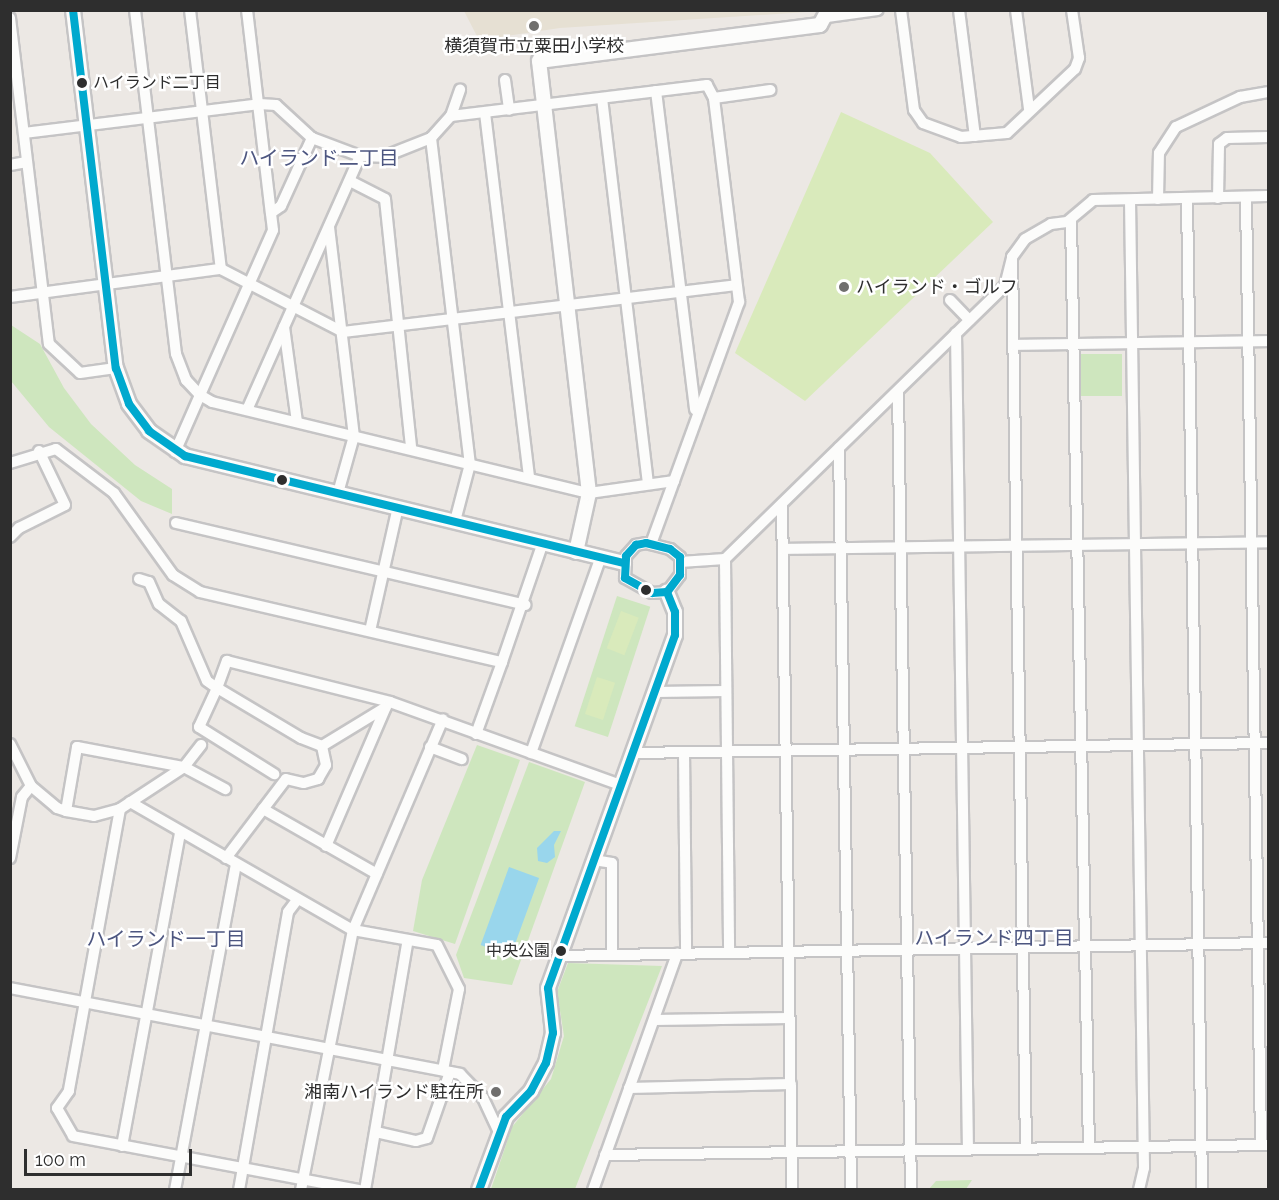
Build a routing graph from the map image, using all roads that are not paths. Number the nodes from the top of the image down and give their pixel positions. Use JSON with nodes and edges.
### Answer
{"nodes":[{"id":1,"x":73,"y":10,"type":"edge"},
{"id":2,"x":135,"y":10,"type":"edge"},
{"id":3,"x":190,"y":10,"type":"edge"},
{"id":4,"x":247,"y":10,"type":"edge"},
{"id":5,"x":878,"y":10,"type":"edge"},
{"id":6,"x":901,"y":10,"type":"edge"},
{"id":7,"x":959,"y":10,"type":"edge"},
{"id":8,"x":1016,"y":10,"type":"edge"},
{"id":9,"x":1072,"y":10,"type":"edge"},
{"id":10,"x":827,"y":14,"type":"edge"},
{"id":11,"x":10,"y":18,"type":"edge"},
{"id":12,"x":505,"y":80,"type":"dead end"},
{"id":13,"x":460,"y":90,"type":"dead end"},
{"id":14,"x":770,"y":90,"type":"dead end"},
{"id":15,"x":657,"y":91,"type":"junction"},
{"id":16,"x":1269,"y":92,"type":"edge"},
{"id":17,"x":602,"y":98,"type":"junction"},
{"id":18,"x":714,"y":98,"type":"junction"},
{"id":19,"x":260,"y":104,"type":"junction"},
{"id":20,"x":545,"y":106,"type":"junction"},
{"id":21,"x":1029,"y":109,"type":"junction"},
{"id":22,"x":508,"y":110,"type":"junction"},
{"id":23,"x":205,"y":111,"type":"junction"},
{"id":24,"x":485,"y":113,"type":"junction"},
{"id":25,"x":452,"y":116,"type":"junction"},
{"id":26,"x":148,"y":118,"type":"junction"},
{"id":27,"x":86,"y":125,"type":"junction"},
{"id":28,"x":24,"y":133,"type":"junction"},
{"id":29,"x":975,"y":136,"type":"junction"},
{"id":30,"x":1269,"y":137,"type":"edge"},
{"id":31,"x":312,"y":138,"type":"junction"},
{"id":32,"x":431,"y":138,"type":"junction"},
{"id":33,"x":360,"y":156,"type":"junction"},
{"id":34,"x":27,"y":162,"type":"junction"},
{"id":35,"x":10,"y":165,"type":"edge"},
{"id":36,"x":350,"y":182,"type":"junction"},
{"id":37,"x":1269,"y":196,"type":"edge"},
{"id":38,"x":1246,"y":197,"type":"junction"},
{"id":39,"x":1186,"y":198,"type":"junction"},
{"id":40,"x":1218,"y":198,"type":"junction"},
{"id":41,"x":1158,"y":199,"type":"junction"},
{"id":42,"x":1130,"y":200,"type":"junction"},
{"id":43,"x":271,"y":213,"type":"junction"},
{"id":44,"x":1071,"y":220,"type":"junction"},
{"id":45,"x":329,"y":227,"type":"junction"},
{"id":46,"x":1012,"y":256,"type":"junction"},
{"id":47,"x":221,"y":269,"type":"junction"},
{"id":48,"x":166,"y":277,"type":"junction"},
{"id":49,"x":106,"y":284,"type":"junction"},
{"id":50,"x":248,"y":285,"type":"junction"},
{"id":51,"x":736,"y":285,"type":"junction"},
{"id":52,"x":681,"y":291,"type":"junction"},
{"id":53,"x":43,"y":292,"type":"junction"},
{"id":54,"x":10,"y":297,"type":"edge"},
{"id":55,"x":627,"y":298,"type":"junction"},
{"id":56,"x":950,"y":300,"type":"dead end"},
{"id":57,"x":566,"y":305,"type":"junction"},
{"id":58,"x":292,"y":308,"type":"junction"},
{"id":59,"x":510,"y":312,"type":"junction"},
{"id":60,"x":455,"y":319,"type":"junction"},
{"id":61,"x":969,"y":320,"type":"junction"},
{"id":62,"x":284,"y":325,"type":"junction"},
{"id":63,"x":398,"y":326,"type":"junction"},
{"id":64,"x":343,"y":332,"type":"junction"},
{"id":65,"x":956,"y":333,"type":"junction"},
{"id":66,"x":1248,"y":341,"type":"junction"},
{"id":67,"x":1269,"y":341,"type":"edge"},
{"id":68,"x":1189,"y":342,"type":"junction"},
{"id":69,"x":1132,"y":343,"type":"junction"},
{"id":70,"x":1073,"y":344,"type":"junction"},
{"id":71,"x":1014,"y":345,"type":"junction"},
{"id":72,"x":116,"y":368,"type":"junction"},
{"id":73,"x":898,"y":391,"type":"junction"},
{"id":74,"x":200,"y":395,"type":"junction"},
{"id":75,"x":247,"y":410,"type":"junction"},
{"id":76,"x":696,"y":413,"type":"junction"},
{"id":77,"x":297,"y":422,"type":"junction"},
{"id":78,"x":354,"y":436,"type":"junction"},
{"id":79,"x":411,"y":448,"type":"junction"},
{"id":80,"x":839,"y":448,"type":"junction"},
{"id":81,"x":39,"y":451,"type":"junction"},
{"id":82,"x":175,"y":452,"type":"junction"},
{"id":83,"x":10,"y":463,"type":"edge"},
{"id":84,"x":470,"y":464,"type":"junction"},
{"id":85,"x":529,"y":477,"type":"junction"},
{"id":86,"x":674,"y":481,"type":"junction"},
{"id":87,"x":648,"y":483,"type":"junction"},
{"id":88,"x":338,"y":493,"type":"junction"},
{"id":89,"x":589,"y":493,"type":"junction"},
{"id":90,"x":782,"y":504,"type":"junction"},
{"id":91,"x":399,"y":507,"type":"junction"},
{"id":92,"x":455,"y":521,"type":"junction"},
{"id":93,"x":176,"y":523,"type":"dead end"},
{"id":94,"x":10,"y":537,"type":"edge"},
{"id":95,"x":543,"y":542,"type":"junction"},
{"id":96,"x":1252,"y":542,"type":"junction"},
{"id":97,"x":1269,"y":542,"type":"edge"},
{"id":98,"x":1192,"y":543,"type":"junction"},
{"id":99,"x":651,"y":544,"type":"junction"},
{"id":100,"x":1135,"y":544,"type":"junction"},
{"id":101,"x":1077,"y":545,"type":"junction"},
{"id":102,"x":1017,"y":546,"type":"junction"},
{"id":103,"x":959,"y":547,"type":"junction"},
{"id":104,"x":900,"y":548,"type":"junction"},
{"id":105,"x":783,"y":549,"type":"junction"},
{"id":106,"x":842,"y":549,"type":"junction"},
{"id":107,"x":576,"y":552,"type":"junction"},
{"id":108,"x":600,"y":559,"type":"junction"},
{"id":109,"x":725,"y":559,"type":"junction"},
{"id":110,"x":681,"y":562,"type":"junction"},
{"id":111,"x":624,"y":563,"type":"junction"},
{"id":112,"x":383,"y":572,"type":"junction"},
{"id":113,"x":139,"y":579,"type":"dead end"},
{"id":114,"x":668,"y":592,"type":"junction"},
{"id":115,"x":525,"y":605,"type":"junction"},
{"id":116,"x":370,"y":631,"type":"junction"},
{"id":117,"x":502,"y":662,"type":"junction"},
{"id":118,"x":217,"y":688,"type":"junction"},
{"id":119,"x":726,"y":691,"type":"junction"},
{"id":120,"x":655,"y":692,"type":"junction"},
{"id":121,"x":388,"y":705,"type":"junction"},
{"id":122,"x":443,"y":719,"type":"junction"},
{"id":123,"x":476,"y":734,"type":"junction"},
{"id":124,"x":1254,"y":743,"type":"junction"},
{"id":125,"x":1269,"y":743,"type":"edge"},
{"id":126,"x":10,"y":744,"type":"edge"},
{"id":127,"x":1195,"y":744,"type":"junction"},
{"id":128,"x":201,"y":745,"type":"dead end"},
{"id":129,"x":1138,"y":745,"type":"junction"},
{"id":130,"x":322,"y":746,"type":"junction"},
{"id":131,"x":1081,"y":746,"type":"junction"},
{"id":132,"x":430,"y":747,"type":"junction"},
{"id":133,"x":1020,"y":747,"type":"junction"},
{"id":134,"x":962,"y":748,"type":"junction"},
{"id":135,"x":903,"y":749,"type":"junction"},
{"id":136,"x":845,"y":750,"type":"junction"},
{"id":137,"x":786,"y":751,"type":"junction"},
{"id":138,"x":684,"y":752,"type":"junction"},
{"id":139,"x":727,"y":752,"type":"junction"},
{"id":140,"x":531,"y":753,"type":"junction"},
{"id":141,"x":633,"y":753,"type":"junction"},
{"id":142,"x":462,"y":759,"type":"dead end"},
{"id":143,"x":184,"y":767,"type":"junction"},
{"id":144,"x":274,"y":774,"type":"dead end"},
{"id":145,"x":621,"y":785,"type":"junction"},
{"id":146,"x":31,"y":786,"type":"junction"},
{"id":147,"x":225,"y":789,"type":"dead end"},
{"id":148,"x":130,"y":802,"type":"junction"},
{"id":149,"x":120,"y":809,"type":"junction"},
{"id":150,"x":263,"y":809,"type":"junction"},
{"id":151,"x":66,"y":811,"type":"junction"},
{"id":152,"x":180,"y":833,"type":"junction"},
{"id":153,"x":326,"y":846,"type":"junction"},
{"id":154,"x":10,"y":858,"type":"edge"},
{"id":155,"x":226,"y":858,"type":"junction"},
{"id":156,"x":600,"y":861,"type":"dead end"},
{"id":157,"x":236,"y":865,"type":"junction"},
{"id":158,"x":377,"y":874,"type":"junction"},
{"id":159,"x":297,"y":900,"type":"junction"},
{"id":160,"x":353,"y":930,"type":"junction"},
{"id":161,"x":407,"y":943,"type":"junction"},
{"id":162,"x":1263,"y":943,"type":"edge"},
{"id":163,"x":1198,"y":944,"type":"junction"},
{"id":164,"x":1085,"y":946,"type":"junction"},
{"id":165,"x":1140,"y":946,"type":"junction"},
{"id":166,"x":1023,"y":948,"type":"junction"},
{"id":167,"x":965,"y":949,"type":"junction"},
{"id":168,"x":907,"y":950,"type":"junction"},
{"id":169,"x":847,"y":951,"type":"junction"},
{"id":170,"x":789,"y":952,"type":"junction"},
{"id":171,"x":729,"y":953,"type":"junction"},
{"id":172,"x":681,"y":954,"type":"junction"},
{"id":173,"x":612,"y":955,"type":"junction"},
{"id":174,"x":559,"y":956,"type":"junction"},
{"id":175,"x":10,"y":988,"type":"edge"},
{"id":176,"x":84,"y":1003,"type":"junction"},
{"id":177,"x":146,"y":1014,"type":"junction"},
{"id":178,"x":789,"y":1018,"type":"junction"},
{"id":179,"x":654,"y":1020,"type":"junction"},
{"id":180,"x":206,"y":1025,"type":"junction"},
{"id":181,"x":268,"y":1036,"type":"junction"},
{"id":182,"x":329,"y":1048,"type":"junction"},
{"id":183,"x":388,"y":1059,"type":"junction"},
{"id":184,"x":447,"y":1071,"type":"junction"},
{"id":185,"x":791,"y":1084,"type":"junction"},
{"id":186,"x":629,"y":1088,"type":"junction"},
{"id":187,"x":376,"y":1132,"type":"junction"},
{"id":188,"x":499,"y":1132,"type":"junction"},
{"id":189,"x":1265,"y":1145,"type":"edge"},
{"id":190,"x":122,"y":1146,"type":"junction"},
{"id":191,"x":1201,"y":1146,"type":"junction"},
{"id":192,"x":1143,"y":1147,"type":"junction"},
{"id":193,"x":1089,"y":1148,"type":"junction"},
{"id":194,"x":968,"y":1149,"type":"junction"},
{"id":195,"x":1026,"y":1149,"type":"junction"},
{"id":196,"x":910,"y":1150,"type":"junction"},
{"id":197,"x":851,"y":1151,"type":"junction"},
{"id":198,"x":792,"y":1152,"type":"junction"},
{"id":199,"x":605,"y":1155,"type":"junction"},
{"id":200,"x":181,"y":1156,"type":"junction"},
{"id":201,"x":243,"y":1167,"type":"junction"},
{"id":202,"x":302,"y":1184,"type":"edge"},
{"id":203,"x":175,"y":1190,"type":"edge"},
{"id":204,"x":239,"y":1190,"type":"edge"},
{"id":205,"x":359,"y":1190,"type":"edge"},
{"id":206,"x":365,"y":1190,"type":"edge"},
{"id":207,"x":479,"y":1190,"type":"edge"},
{"id":208,"x":593,"y":1190,"type":"edge"},
{"id":209,"x":792,"y":1190,"type":"edge"},
{"id":210,"x":851,"y":1190,"type":"edge"},
{"id":211,"x":910,"y":1190,"type":"edge"},
{"id":212,"x":1138,"y":1190,"type":"edge"},
{"id":213,"x":1202,"y":1190,"type":"edge"}],
"edges":[{"from":1,"to":27,"type":"street"},
{"from":2,"to":26,"type":"street"},
{"from":3,"to":23,"type":"street"},
{"from":4,"to":19,"type":"street"},
{"from":5,"to":10,"type":"street"},
{"from":6,"to":29,"type":"street"},
{"from":7,"to":29,"type":"street"},
{"from":8,"to":21,"type":"street"},
{"from":9,"to":21,"type":"street"},
{"from":10,"to":20,"type":"street"},
{"from":11,"to":28,"type":"street"},
{"from":12,"to":22,"type":"street"},
{"from":13,"to":25,"type":"street"},
{"from":14,"to":18,"type":"street"},
{"from":15,"to":17,"type":"street"},
{"from":15,"to":18,"type":"street"},
{"from":15,"to":52,"type":"street"},
{"from":16,"to":41,"type":"street"},
{"from":17,"to":20,"type":"street"},
{"from":17,"to":55,"type":"street"},
{"from":18,"to":51,"type":"street"},
{"from":19,"to":23,"type":"street"},
{"from":19,"to":31,"type":"street"},
{"from":19,"to":43,"type":"street"},
{"from":20,"to":22,"type":"street"},
{"from":20,"to":57,"type":"street"},
{"from":21,"to":29,"type":"street"},
{"from":22,"to":24,"type":"street"},
{"from":23,"to":26,"type":"street"},
{"from":23,"to":47,"type":"street"},
{"from":24,"to":25,"type":"street"},
{"from":24,"to":59,"type":"street"},
{"from":25,"to":32,"type":"street"},
{"from":26,"to":27,"type":"street"},
{"from":26,"to":48,"type":"street"},
{"from":27,"to":28,"type":"street"},
{"from":27,"to":49,"type":"street"},
{"from":28,"to":34,"type":"street"},
{"from":30,"to":40,"type":"street"},
{"from":31,"to":33,"type":"street"},
{"from":31,"to":43,"type":"street"},
{"from":32,"to":33,"type":"street"},
{"from":32,"to":60,"type":"street"},
{"from":33,"to":36,"type":"street"},
{"from":34,"to":35,"type":"street"},
{"from":34,"to":53,"type":"street"},
{"from":36,"to":45,"type":"street"},
{"from":36,"to":63,"type":"street"},
{"from":37,"to":38,"type":"street"},
{"from":38,"to":40,"type":"street"},
{"from":38,"to":66,"type":"street"},
{"from":39,"to":40,"type":"street"},
{"from":39,"to":41,"type":"street"},
{"from":39,"to":68,"type":"street"},
{"from":41,"to":42,"type":"street"},
{"from":42,"to":44,"type":"street"},
{"from":42,"to":69,"type":"street"},
{"from":43,"to":50,"type":"street"},
{"from":44,"to":46,"type":"street"},
{"from":44,"to":70,"type":"street"},
{"from":45,"to":58,"type":"street"},
{"from":45,"to":64,"type":"street"},
{"from":46,"to":61,"type":"street"},
{"from":46,"to":71,"type":"street"},
{"from":47,"to":48,"type":"street"},
{"from":47,"to":50,"type":"street"},
{"from":48,"to":49,"type":"street"},
{"from":48,"to":74,"type":"street"},
{"from":49,"to":53,"type":"street"},
{"from":49,"to":72,"type":"street"},
{"from":50,"to":58,"type":"street"},
{"from":50,"to":74,"type":"street"},
{"from":51,"to":52,"type":"street"},
{"from":51,"to":76,"type":"street"},
{"from":52,"to":55,"type":"street"},
{"from":52,"to":76,"type":"street"},
{"from":53,"to":54,"type":"street"},
{"from":53,"to":72,"type":"street"},
{"from":55,"to":57,"type":"street"},
{"from":55,"to":87,"type":"street"},
{"from":56,"to":61,"type":"street"},
{"from":57,"to":59,"type":"street"},
{"from":57,"to":89,"type":"street"},
{"from":58,"to":62,"type":"street"},
{"from":58,"to":64,"type":"street"},
{"from":59,"to":60,"type":"street"},
{"from":59,"to":85,"type":"street"},
{"from":60,"to":63,"type":"street"},
{"from":60,"to":84,"type":"street"},
{"from":61,"to":65,"type":"street"},
{"from":62,"to":75,"type":"street"},
{"from":62,"to":77,"type":"street"},
{"from":63,"to":64,"type":"street"},
{"from":63,"to":79,"type":"street"},
{"from":64,"to":78,"type":"street"},
{"from":65,"to":73,"type":"street"},
{"from":65,"to":103,"type":"street"},
{"from":66,"to":67,"type":"street"},
{"from":66,"to":68,"type":"street"},
{"from":66,"to":96,"type":"street"},
{"from":68,"to":69,"type":"street"},
{"from":68,"to":98,"type":"street"},
{"from":69,"to":70,"type":"street"},
{"from":69,"to":100,"type":"street"},
{"from":70,"to":71,"type":"street"},
{"from":70,"to":101,"type":"street"},
{"from":71,"to":102,"type":"street"},
{"from":72,"to":82,"type":"street"},
{"from":73,"to":80,"type":"street"},
{"from":73,"to":104,"type":"street"},
{"from":74,"to":75,"type":"street"},
{"from":74,"to":82,"type":"street"},
{"from":75,"to":77,"type":"street"},
{"from":76,"to":86,"type":"street"},
{"from":77,"to":78,"type":"street"},
{"from":78,"to":79,"type":"street"},
{"from":78,"to":88,"type":"street"},
{"from":79,"to":84,"type":"street"},
{"from":80,"to":90,"type":"street"},
{"from":80,"to":106,"type":"street"},
{"from":81,"to":83,"type":"street"},
{"from":81,"to":94,"type":"street"},
{"from":81,"to":116,"type":"street"},
{"from":82,"to":88,"type":"street"},
{"from":84,"to":85,"type":"street"},
{"from":84,"to":92,"type":"street"},
{"from":85,"to":89,"type":"street"},
{"from":86,"to":87,"type":"street"},
{"from":86,"to":99,"type":"street"},
{"from":87,"to":89,"type":"street"},
{"from":88,"to":91,"type":"street"},
{"from":89,"to":107,"type":"street"},
{"from":90,"to":105,"type":"street"},
{"from":90,"to":109,"type":"street"},
{"from":91,"to":92,"type":"street"},
{"from":91,"to":112,"type":"street"},
{"from":92,"to":95,"type":"street"},
{"from":93,"to":112,"type":"street"},
{"from":95,"to":107,"type":"street"},
{"from":95,"to":115,"type":"street"},
{"from":96,"to":97,"type":"street"},
{"from":96,"to":98,"type":"street"},
{"from":96,"to":124,"type":"street"},
{"from":98,"to":100,"type":"street"},
{"from":98,"to":127,"type":"street"},
{"from":99,"to":110,"type":"street"},
{"from":99,"to":111,"type":"street"},
{"from":100,"to":101,"type":"street"},
{"from":100,"to":129,"type":"street"},
{"from":101,"to":102,"type":"street"},
{"from":101,"to":131,"type":"street"},
{"from":102,"to":103,"type":"street"},
{"from":102,"to":133,"type":"street"},
{"from":103,"to":104,"type":"street"},
{"from":103,"to":134,"type":"street"},
{"from":104,"to":106,"type":"street"},
{"from":104,"to":135,"type":"street"},
{"from":105,"to":106,"type":"street"},
{"from":105,"to":137,"type":"street"},
{"from":106,"to":136,"type":"street"},
{"from":107,"to":108,"type":"street"},
{"from":108,"to":111,"type":"street"},
{"from":108,"to":140,"type":"street"},
{"from":109,"to":110,"type":"street"},
{"from":109,"to":119,"type":"street"},
{"from":110,"to":114,"type":"street"},
{"from":111,"to":114,"type":"street"},
{"from":112,"to":115,"type":"street"},
{"from":112,"to":116,"type":"street"},
{"from":113,"to":118,"type":"street"},
{"from":114,"to":120,"type":"street"},
{"from":115,"to":117,"type":"street"},
{"from":116,"to":117,"type":"street"},
{"from":117,"to":123,"type":"street"},
{"from":118,"to":121,"type":"street"},
{"from":118,"to":130,"type":"street"},
{"from":118,"to":144,"type":"street"},
{"from":119,"to":120,"type":"street"},
{"from":119,"to":139,"type":"street"},
{"from":120,"to":141,"type":"street"},
{"from":121,"to":122,"type":"street"},
{"from":121,"to":130,"type":"street"},
{"from":121,"to":153,"type":"street"},
{"from":122,"to":123,"type":"street"},
{"from":122,"to":132,"type":"street"},
{"from":123,"to":140,"type":"street"},
{"from":124,"to":125,"type":"street"},
{"from":124,"to":127,"type":"street"},
{"from":124,"to":162,"type":"street"},
{"from":126,"to":146,"type":"street"},
{"from":127,"to":129,"type":"street"},
{"from":127,"to":163,"type":"street"},
{"from":128,"to":143,"type":"street"},
{"from":129,"to":131,"type":"street"},
{"from":129,"to":165,"type":"street"},
{"from":130,"to":150,"type":"street"},
{"from":131,"to":133,"type":"street"},
{"from":131,"to":164,"type":"street"},
{"from":132,"to":142,"type":"street"},
{"from":132,"to":158,"type":"street"},
{"from":133,"to":134,"type":"street"},
{"from":133,"to":166,"type":"street"},
{"from":134,"to":135,"type":"street"},
{"from":134,"to":167,"type":"street"},
{"from":135,"to":136,"type":"street"},
{"from":135,"to":168,"type":"street"},
{"from":136,"to":137,"type":"street"},
{"from":136,"to":169,"type":"street"},
{"from":137,"to":139,"type":"street"},
{"from":137,"to":170,"type":"street"},
{"from":138,"to":139,"type":"street"},
{"from":138,"to":141,"type":"street"},
{"from":138,"to":172,"type":"street"},
{"from":139,"to":171,"type":"street"},
{"from":140,"to":145,"type":"street"},
{"from":141,"to":145,"type":"street"},
{"from":143,"to":147,"type":"street"},
{"from":143,"to":148,"type":"street"},
{"from":143,"to":151,"type":"street"},
{"from":145,"to":174,"type":"street"},
{"from":146,"to":151,"type":"street"},
{"from":146,"to":154,"type":"street"},
{"from":148,"to":149,"type":"street"},
{"from":148,"to":152,"type":"street"},
{"from":149,"to":151,"type":"street"},
{"from":149,"to":176,"type":"street"},
{"from":150,"to":153,"type":"street"},
{"from":150,"to":155,"type":"street"},
{"from":152,"to":155,"type":"street"},
{"from":152,"to":177,"type":"street"},
{"from":153,"to":158,"type":"street"},
{"from":155,"to":157,"type":"street"},
{"from":156,"to":173,"type":"street"},
{"from":157,"to":159,"type":"street"},
{"from":157,"to":180,"type":"street"},
{"from":158,"to":160,"type":"street"},
{"from":159,"to":160,"type":"street"},
{"from":159,"to":181,"type":"street"},
{"from":160,"to":161,"type":"street"},
{"from":160,"to":182,"type":"street"},
{"from":161,"to":183,"type":"street"},
{"from":161,"to":184,"type":"street"},
{"from":162,"to":163,"type":"street"},
{"from":162,"to":189,"type":"street"},
{"from":163,"to":165,"type":"street"},
{"from":163,"to":191,"type":"street"},
{"from":164,"to":165,"type":"street"},
{"from":164,"to":166,"type":"street"},
{"from":164,"to":193,"type":"street"},
{"from":165,"to":192,"type":"street"},
{"from":166,"to":167,"type":"street"},
{"from":166,"to":195,"type":"street"},
{"from":167,"to":168,"type":"street"},
{"from":167,"to":194,"type":"street"},
{"from":168,"to":169,"type":"street"},
{"from":168,"to":196,"type":"street"},
{"from":169,"to":170,"type":"street"},
{"from":169,"to":197,"type":"street"},
{"from":170,"to":171,"type":"street"},
{"from":170,"to":178,"type":"street"},
{"from":171,"to":172,"type":"street"},
{"from":172,"to":173,"type":"street"},
{"from":172,"to":179,"type":"street"},
{"from":173,"to":174,"type":"street"},
{"from":174,"to":188,"type":"street"},
{"from":175,"to":176,"type":"street"},
{"from":176,"to":177,"type":"street"},
{"from":176,"to":190,"type":"street"},
{"from":177,"to":180,"type":"street"},
{"from":177,"to":190,"type":"street"},
{"from":178,"to":179,"type":"street"},
{"from":178,"to":185,"type":"street"},
{"from":179,"to":186,"type":"street"},
{"from":180,"to":181,"type":"street"},
{"from":180,"to":200,"type":"street"},
{"from":181,"to":182,"type":"street"},
{"from":181,"to":201,"type":"street"},
{"from":182,"to":183,"type":"street"},
{"from":182,"to":202,"type":"street"},
{"from":183,"to":184,"type":"street"},
{"from":183,"to":187,"type":"street"},
{"from":184,"to":187,"type":"street"},
{"from":184,"to":188,"type":"street"},
{"from":185,"to":186,"type":"street"},
{"from":185,"to":198,"type":"street"},
{"from":186,"to":199,"type":"street"},
{"from":187,"to":206,"type":"street"},
{"from":188,"to":207,"type":"street"},
{"from":189,"to":191,"type":"street"},
{"from":190,"to":200,"type":"street"},
{"from":191,"to":192,"type":"street"},
{"from":191,"to":213,"type":"street"},
{"from":192,"to":193,"type":"street"},
{"from":192,"to":212,"type":"street"},
{"from":193,"to":195,"type":"street"},
{"from":194,"to":195,"type":"street"},
{"from":194,"to":196,"type":"street"},
{"from":196,"to":197,"type":"street"},
{"from":196,"to":211,"type":"street"},
{"from":197,"to":198,"type":"street"},
{"from":197,"to":210,"type":"street"},
{"from":198,"to":199,"type":"street"},
{"from":198,"to":209,"type":"street"},
{"from":199,"to":208,"type":"street"},
{"from":200,"to":201,"type":"street"},
{"from":200,"to":203,"type":"street"},
{"from":201,"to":202,"type":"street"},
{"from":201,"to":204,"type":"street"},
{"from":202,"to":205,"type":"street"}]}
